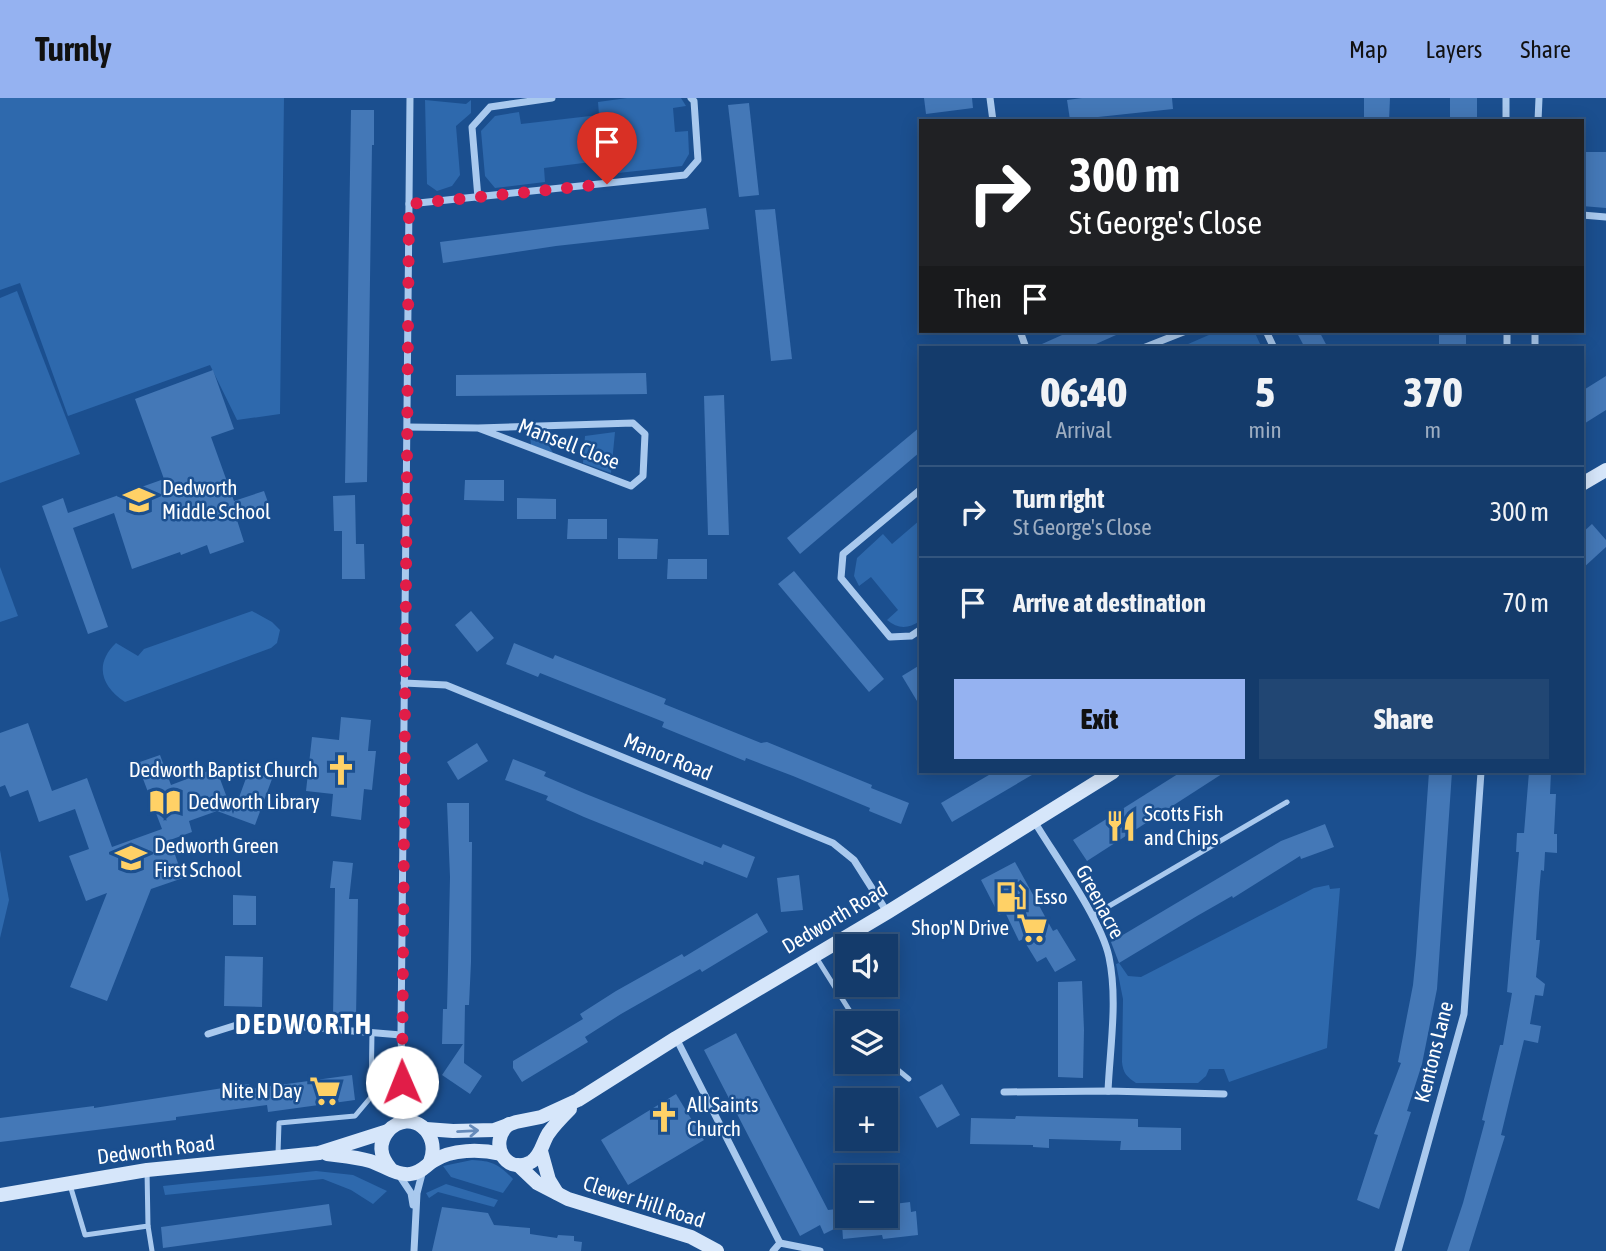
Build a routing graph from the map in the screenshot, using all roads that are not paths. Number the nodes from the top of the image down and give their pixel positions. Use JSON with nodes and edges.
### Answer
{"nodes":[{"id":1,"x":410,"y":98,"type":"edge"},
{"id":2,"x":552,"y":98,"type":"edge"},
{"id":3,"x":691,"y":98,"type":"edge"},
{"id":4,"x":990,"y":98,"type":"edge"},
{"id":5,"x":1506,"y":98,"type":"edge"},
{"id":6,"x":1539,"y":98,"type":"edge"},
{"id":7,"x":993,"y":119,"type":"edge"},
{"id":8,"x":1506,"y":119,"type":"edge"},
{"id":9,"x":1538,"y":119,"type":"edge"},
{"id":10,"x":478,"y":198,"type":"junction"},
{"id":11,"x":409,"y":204,"type":"junction"},
{"id":12,"x":1584,"y":215,"type":"edge"},
{"id":13,"x":1606,"y":216,"type":"edge"},
{"id":14,"x":1181,"y":333,"type":"edge"},
{"id":15,"x":1148,"y":346,"type":"edge"},
{"id":16,"x":408,"y":427,"type":"junction"},
{"id":17,"x":478,"y":428,"type":"junction"},
{"id":18,"x":1606,"y":470,"type":"edge"},
{"id":19,"x":1584,"y":483,"type":"edge"},
{"id":20,"x":919,"y":491,"type":"edge"},
{"id":21,"x":919,"y":631,"type":"edge"},
{"id":22,"x":404,"y":683,"type":"junction"},
{"id":23,"x":1111,"y":773,"type":"edge"},
{"id":24,"x":1481,"y":773,"type":"edge"},
{"id":25,"x":1287,"y":802,"type":"dead end"},
{"id":26,"x":1034,"y":821,"type":"junction"},
{"id":27,"x":888,"y":912,"type":"junction"},
{"id":28,"x":1092,"y":916,"type":"junction"},
{"id":29,"x":815,"y":954,"type":"junction"},
{"id":30,"x":850,"y":1011,"type":"edge"},
{"id":31,"x":373,"y":1032,"type":"junction"},
{"id":32,"x":208,"y":1034,"type":"dead end"},
{"id":33,"x":401,"y":1035,"type":"junction"},
{"id":34,"x":676,"y":1038,"type":"junction"},
{"id":35,"x":898,"y":1070,"type":"edge"},
{"id":36,"x":909,"y":1079,"type":"dead end"},
{"id":37,"x":1108,"y":1091,"type":"junction"},
{"id":38,"x":1004,"y":1092,"type":"dead end"},
{"id":39,"x":1224,"y":1094,"type":"dead end"},
{"id":40,"x":578,"y":1100,"type":"junction"},
{"id":41,"x":404,"y":1122,"type":"junction"},
{"id":42,"x":524,"y":1122,"type":"junction"},
{"id":43,"x":509,"y":1124,"type":"junction"},
{"id":44,"x":426,"y":1129,"type":"junction"},
{"id":45,"x":388,"y":1131,"type":"junction"},
{"id":46,"x":541,"y":1147,"type":"junction"},
{"id":47,"x":319,"y":1153,"type":"junction"},
{"id":48,"x":501,"y":1154,"type":"junction"},
{"id":49,"x":278,"y":1157,"type":"junction"},
{"id":50,"x":518,"y":1165,"type":"junction"},
{"id":51,"x":427,"y":1166,"type":"junction"},
{"id":52,"x":147,"y":1170,"type":"junction"},
{"id":53,"x":394,"y":1171,"type":"junction"},
{"id":54,"x":70,"y":1183,"type":"junction"},
{"id":55,"x":557,"y":1193,"type":"junction"},
{"id":56,"x":0,"y":1195,"type":"edge"},
{"id":57,"x":415,"y":1213,"type":"junction"},
{"id":58,"x":148,"y":1226,"type":"junction"},
{"id":59,"x":780,"y":1243,"type":"junction"},
{"id":60,"x":152,"y":1251,"type":"edge"},
{"id":61,"x":414,"y":1251,"type":"edge"},
{"id":62,"x":717,"y":1251,"type":"edge"},
{"id":63,"x":773,"y":1251,"type":"edge"},
{"id":64,"x":820,"y":1251,"type":"edge"},
{"id":65,"x":1398,"y":1251,"type":"edge"}],
"edges":[{"from":1,"to":11,"type":"street"},
{"from":2,"to":10,"type":"street"},
{"from":3,"to":10,"type":"street"},
{"from":4,"to":7,"type":"street"},
{"from":5,"to":8,"type":"street"},
{"from":6,"to":9,"type":"street"},
{"from":10,"to":11,"type":"street"},
{"from":11,"to":16,"type":"street"},
{"from":12,"to":13,"type":"street"},
{"from":14,"to":15,"type":"street"},
{"from":16,"to":17,"type":"street","name":"Mansell Close"},
{"from":16,"to":22,"type":"street"},
{"from":17,"to":17,"type":"street","name":"Mansell Close"},
{"from":18,"to":19,"type":"main road"},
{"from":20,"to":21,"type":"street"},
{"from":22,"to":27,"type":"street","name":"Manor Road"},
{"from":22,"to":33,"type":"street"},
{"from":23,"to":26,"type":"main road","name":"Dedworth Road"},
{"from":24,"to":65,"type":"street","name":"Kentons Lane"},
{"from":25,"to":28,"type":"lane"},
{"from":26,"to":27,"type":"main road","name":"Dedworth Road"},
{"from":26,"to":28,"type":"street","name":"Greenacre"},
{"from":27,"to":29,"type":"main road","name":"Dedworth Road"},
{"from":28,"to":37,"type":"street","name":"Greenacre"},
{"from":29,"to":30,"type":"lane"},
{"from":29,"to":34,"type":"main road","name":"Dedworth Road"},
{"from":31,"to":32,"type":"street"},
{"from":31,"to":33,"type":"street"},
{"from":31,"to":49,"type":"lane"},
{"from":33,"to":41,"type":"street"},
{"from":34,"to":40,"type":"main road","name":"Dedworth Road"},
{"from":34,"to":59,"type":"street"},
{"from":35,"to":36,"type":"lane"},
{"from":37,"to":38,"type":"street"},
{"from":37,"to":39,"type":"street"},
{"from":40,"to":42,"type":"main road","name":"Dedworth Road"},
{"from":40,"to":46,"type":"main road","name":"Dedworth Road"},
{"from":41,"to":44,"type":"main road","name":"Dedworth Road"},
{"from":41,"to":45,"type":"main road","name":"Dedworth Road"},
{"from":42,"to":43,"type":"main road","name":"Dedworth Road"},
{"from":42,"to":46,"type":"main road"},
{"from":44,"to":43,"type":"main road","name":"Dedworth Road","one_way":true},
{"from":43,"to":48,"type":"main road"},
{"from":44,"to":51,"type":"main road"},
{"from":45,"to":47,"type":"main road","name":"Dedworth Road"},
{"from":45,"to":53,"type":"main road"},
{"from":46,"to":50,"type":"main road","name":"Dedworth Road"},
{"from":46,"to":55,"type":"main road","name":"Clewer Hill Road"},
{"from":47,"to":49,"type":"main road","name":"Dedworth Road"},
{"from":47,"to":53,"type":"main road","name":"Dedworth Road"},
{"from":48,"to":50,"type":"main road","name":"Dedworth Road"},
{"from":48,"to":51,"type":"main road","name":"Dedworth Road"},
{"from":49,"to":52,"type":"main road","name":"Dedworth Road"},
{"from":50,"to":55,"type":"main road","name":"Clewer Hill Road"},
{"from":51,"to":53,"type":"main road","name":"Dedworth Road"},
{"from":51,"to":57,"type":"street"},
{"from":52,"to":54,"type":"main road","name":"Dedworth Road"},
{"from":52,"to":58,"type":"lane"},
{"from":53,"to":57,"type":"street"},
{"from":54,"to":56,"type":"main road","name":"Dedworth Road"},
{"from":54,"to":58,"type":"lane"},
{"from":55,"to":62,"type":"main road","name":"Clewer Hill Road"},
{"from":57,"to":61,"type":"street"},
{"from":58,"to":60,"type":"lane"},
{"from":59,"to":63,"type":"street"},
{"from":59,"to":64,"type":"street"}]}
